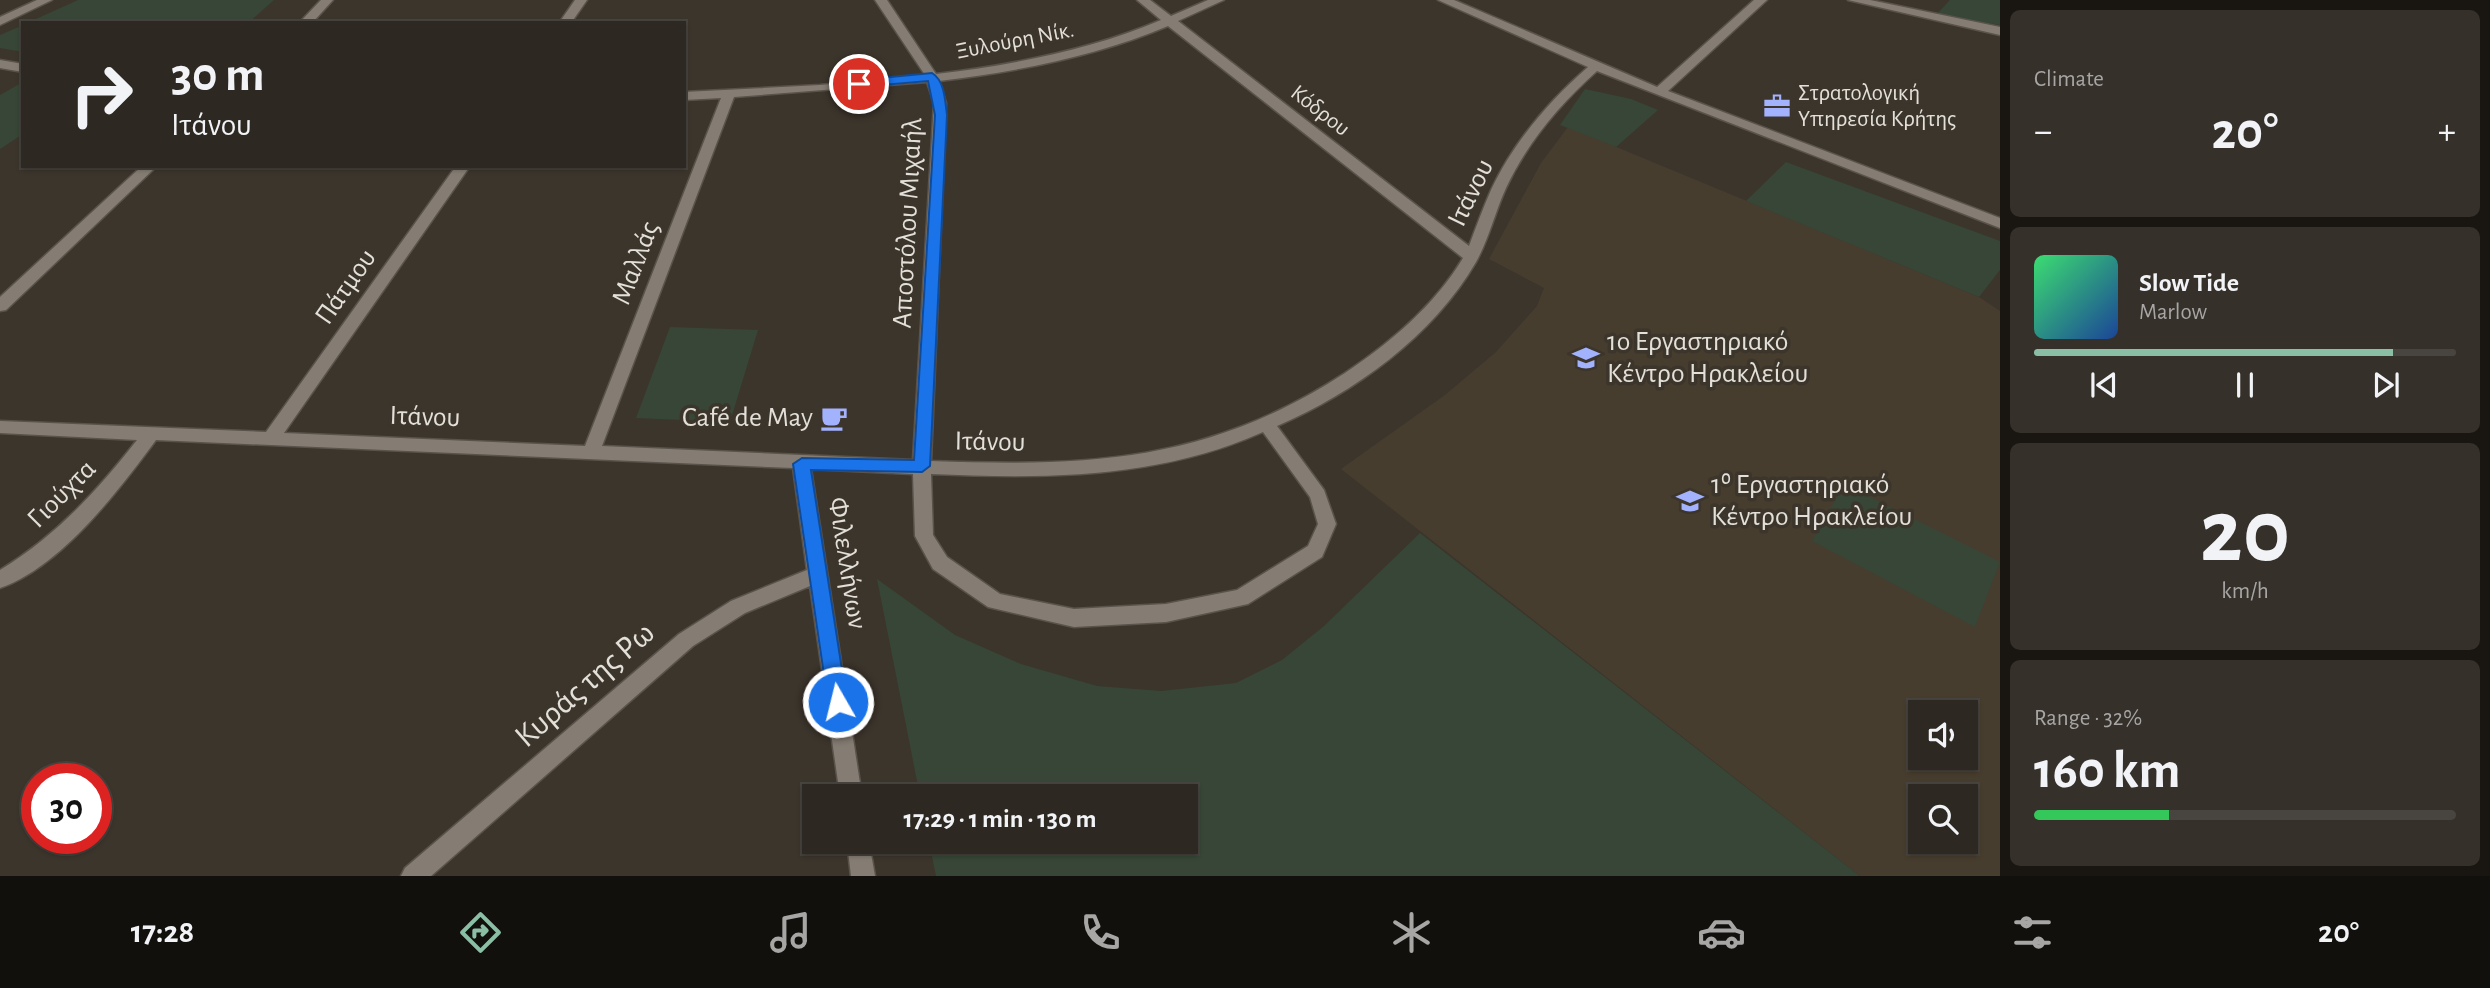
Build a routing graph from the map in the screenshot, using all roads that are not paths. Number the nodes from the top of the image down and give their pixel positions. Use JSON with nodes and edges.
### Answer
{"nodes":[{"id":1,"x":46,"y":0,"type":"edge"},
{"id":2,"x":327,"y":0,"type":"edge"},
{"id":3,"x":581,"y":0,"type":"edge"},
{"id":4,"x":881,"y":0,"type":"edge"},
{"id":5,"x":1143,"y":0,"type":"edge"},
{"id":6,"x":1218,"y":0,"type":"edge"},
{"id":7,"x":1444,"y":0,"type":"edge"},
{"id":8,"x":1761,"y":0,"type":"edge"},
{"id":9,"x":1854,"y":0,"type":"edge"},
{"id":10,"x":0,"y":21,"type":"edge"},
{"id":11,"x":307,"y":21,"type":"edge"},
{"id":12,"x":566,"y":21,"type":"edge"},
{"id":13,"x":1171,"y":22,"type":"junction"},
{"id":14,"x":2000,"y":31,"type":"edge"},
{"id":15,"x":0,"y":64,"type":"edge"},
{"id":16,"x":1595,"y":67,"type":"junction"},
{"id":17,"x":21,"y":68,"type":"edge"},
{"id":18,"x":932,"y":77,"type":"junction"},
{"id":19,"x":1660,"y":92,"type":"junction"},
{"id":20,"x":729,"y":94,"type":"junction"},
{"id":21,"x":686,"y":96,"type":"edge"},
{"id":22,"x":148,"y":168,"type":"edge"},
{"id":23,"x":462,"y":168,"type":"edge"},
{"id":24,"x":2000,"y":223,"type":"edge"},
{"id":25,"x":1471,"y":255,"type":"junction"},
{"id":26,"x":0,"y":306,"type":"edge"},
{"id":27,"x":1266,"y":424,"type":"junction"},
{"id":28,"x":0,"y":427,"type":"edge"},
{"id":29,"x":151,"y":434,"type":"junction"},
{"id":30,"x":271,"y":438,"type":"junction"},
{"id":31,"x":592,"y":450,"type":"junction"},
{"id":32,"x":802,"y":464,"type":"junction"},
{"id":33,"x":922,"y":466,"type":"junction"},
{"id":34,"x":818,"y":574,"type":"junction"},
{"id":35,"x":0,"y":580,"type":"edge"},
{"id":36,"x":849,"y":784,"type":"edge"},
{"id":37,"x":860,"y":854,"type":"edge"},
{"id":38,"x":413,"y":876,"type":"edge"},
{"id":39,"x":863,"y":876,"type":"edge"}],
"edges":[{"from":1,"to":10,"type":"street"},
{"from":2,"to":11,"type":"street"},
{"from":3,"to":12,"type":"street"},
{"from":4,"to":18,"type":"street","name":"Αποστόλου Μιχαήλ"},
{"from":5,"to":13,"type":"street","name":"Κόδρου"},
{"from":6,"to":13,"type":"street","name":"Ξυλούρη Νίκ."},
{"from":7,"to":16,"type":"street"},
{"from":8,"to":19,"type":"street"},
{"from":9,"to":14,"type":"street"},
{"from":13,"to":18,"type":"street","name":"Ξυλούρη Νίκ."},
{"from":13,"to":25,"type":"street","name":"Κόδρου"},
{"from":15,"to":17,"type":"street"},
{"from":16,"to":19,"type":"street"},
{"from":16,"to":25,"type":"street","name":"Ιτάνου"},
{"from":18,"to":20,"type":"street","name":"Ξυλούρη Νίκ."},
{"from":18,"to":33,"type":"street","name":"Αποστόλου Μιχαήλ"},
{"from":19,"to":24,"type":"street"},
{"from":20,"to":21,"type":"street","name":"Ξυλούρη Νίκ."},
{"from":20,"to":31,"type":"street","name":"Μαλλάς"},
{"from":22,"to":26,"type":"street"},
{"from":23,"to":30,"type":"street","name":"Πάτμου"},
{"from":25,"to":27,"type":"street","name":"Ιτάνου"},
{"from":27,"to":33,"type":"street","name":"Ιτάνου"},
{"from":27,"to":33,"type":"street","name":"Αποστόλου Μιχαήλ"},
{"from":28,"to":29,"type":"street","name":"Ιτάνου"},
{"from":29,"to":30,"type":"street","name":"Ιτάνου"},
{"from":29,"to":35,"type":"street","name":"Γιούχτα"},
{"from":30,"to":31,"type":"street","name":"Ιτάνου"},
{"from":31,"to":32,"type":"street","name":"Ιτάνου"},
{"from":32,"to":33,"type":"street","name":"Ιτάνου"},
{"from":32,"to":34,"type":"street","name":"Φιλελλήνων"},
{"from":34,"to":36,"type":"street","name":"Φιλελλήνων"},
{"from":34,"to":38,"type":"street","name":"Κυράς της Ρω"},
{"from":37,"to":39,"type":"street"}]}
